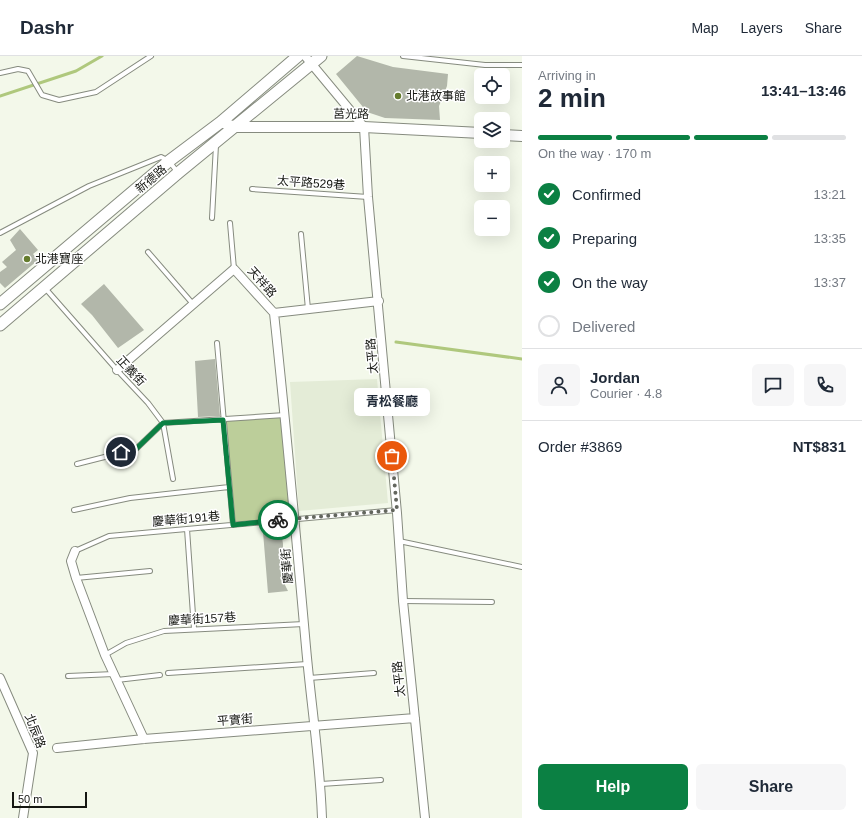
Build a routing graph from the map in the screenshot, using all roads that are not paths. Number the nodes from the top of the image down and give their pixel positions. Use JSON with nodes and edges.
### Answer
{"nodes":[{"id":1,"x":151,"y":56,"type":"edge"},
{"id":2,"x":298,"y":56,"type":"edge"},
{"id":3,"x":321,"y":56,"type":"edge"},
{"id":4,"x":403,"y":56,"type":"edge"},
{"id":5,"x":308,"y":60,"type":"edge"},
{"id":6,"x":522,"y":65,"type":"edge"},
{"id":7,"x":0,"y":73,"type":"edge"},
{"id":8,"x":221,"y":122,"type":"junction"},
{"id":9,"x":236,"y":127,"type":"junction"},
{"id":10,"x":364,"y":127,"type":"junction"},
{"id":11,"x":474,"y":134,"type":"edge"},
{"id":12,"x":510,"y":135,"type":"edge"},
{"id":13,"x":522,"y":136,"type":"edge"},
{"id":14,"x":216,"y":142,"type":"junction"},
{"id":15,"x":169,"y":161,"type":"junction"},
{"id":16,"x":178,"y":173,"type":"junction"},
{"id":17,"x":252,"y":189,"type":"dead end"},
{"id":18,"x":368,"y":197,"type":"junction"},
{"id":19,"x":212,"y":218,"type":"dead end"},
{"id":20,"x":230,"y":223,"type":"dead end"},
{"id":21,"x":0,"y":233,"type":"edge"},
{"id":22,"x":301,"y":234,"type":"dead end"},
{"id":23,"x":148,"y":252,"type":"dead end"},
{"id":24,"x":234,"y":269,"type":"junction"},
{"id":25,"x":44,"y":287,"type":"junction"},
{"id":26,"x":379,"y":301,"type":"junction"},
{"id":27,"x":0,"y":304,"type":"edge"},
{"id":28,"x":193,"y":304,"type":"junction"},
{"id":29,"x":308,"y":309,"type":"junction"},
{"id":30,"x":274,"y":313,"type":"junction"},
{"id":31,"x":0,"y":325,"type":"edge"},
{"id":32,"x":217,"y":343,"type":"dead end"},
{"id":33,"x":116,"y":370,"type":"junction"},
{"id":34,"x":285,"y":415,"type":"junction"},
{"id":35,"x":223,"y":420,"type":"junction"},
{"id":36,"x":163,"y":423,"type":"junction"},
{"id":37,"x":77,"y":464,"type":"dead end"},
{"id":38,"x":173,"y":479,"type":"dead end"},
{"id":39,"x":229,"y":487,"type":"junction"},
{"id":40,"x":74,"y":510,"type":"dead end"},
{"id":41,"x":397,"y":510,"type":"junction"},
{"id":42,"x":295,"y":519,"type":"junction"},
{"id":43,"x":233,"y":525,"type":"junction"},
{"id":44,"x":187,"y":529,"type":"junction"},
{"id":45,"x":399,"y":542,"type":"junction"},
{"id":46,"x":75,"y":551,"type":"joint"},
{"id":47,"x":522,"y":567,"type":"edge"},
{"id":48,"x":150,"y":571,"type":"dead end"},
{"id":49,"x":76,"y":578,"type":"junction"},
{"id":50,"x":403,"y":601,"type":"junction"},
{"id":51,"x":492,"y":602,"type":"dead end"},
{"id":52,"x":304,"y":624,"type":"junction"},
{"id":53,"x":194,"y":629,"type":"junction"},
{"id":54,"x":105,"y":655,"type":"junction"},
{"id":55,"x":308,"y":664,"type":"junction"},
{"id":56,"x":168,"y":673,"type":"dead end"},
{"id":57,"x":374,"y":673,"type":"dead end"},
{"id":58,"x":160,"y":675,"type":"dead end"},
{"id":59,"x":68,"y":676,"type":"dead end"},
{"id":60,"x":115,"y":677,"type":"junction"},
{"id":61,"x":0,"y":678,"type":"edge"},
{"id":62,"x":309,"y":678,"type":"junction"},
{"id":63,"x":415,"y":718,"type":"junction"},
{"id":64,"x":316,"y":726,"type":"junction"},
{"id":65,"x":144,"y":739,"type":"junction"},
{"id":66,"x":56,"y":748,"type":"dead end"},
{"id":67,"x":381,"y":780,"type":"dead end"},
{"id":68,"x":321,"y":784,"type":"junction"},
{"id":69,"x":23,"y":818,"type":"edge"},
{"id":70,"x":322,"y":818,"type":"edge"},
{"id":71,"x":425,"y":818,"type":"edge"}],
"edges":[{"from":1,"to":7,"type":"lane"},
{"from":2,"to":8,"type":"main road","name":"新德路"},
{"from":3,"to":5,"type":"main road","name":"新德路"},
{"from":4,"to":6,"type":"lane"},
{"from":5,"to":9,"type":"main road","name":"新德路"},
{"from":5,"to":10,"type":"street"},
{"from":8,"to":9,"type":"street","name":"莒光路"},
{"from":8,"to":15,"type":"main road","name":"新德路"},
{"from":9,"to":10,"type":"street","name":"莒光路"},
{"from":9,"to":14,"type":"main road","name":"新德路"},
{"from":10,"to":11,"type":"street","name":"莒光路"},
{"from":10,"to":18,"type":"street","name":"太平路"},
{"from":12,"to":13,"type":"street"},
{"from":14,"to":16,"type":"main road","name":"新德路"},
{"from":14,"to":19,"type":"lane"},
{"from":15,"to":16,"type":"lane"},
{"from":15,"to":21,"type":"lane"},
{"from":15,"to":27,"type":"main road","name":"新德路"},
{"from":16,"to":25,"type":"main road","name":"新德路"},
{"from":17,"to":18,"type":"lane","name":"太平路529巷"},
{"from":18,"to":26,"type":"street","name":"太平路"},
{"from":20,"to":24,"type":"lane"},
{"from":22,"to":29,"type":"lane"},
{"from":23,"to":28,"type":"lane"},
{"from":24,"to":28,"type":"street","name":"天祥路"},
{"from":24,"to":30,"type":"street","name":"天祥路"},
{"from":25,"to":31,"type":"main road","name":"新德路"},
{"from":25,"to":33,"type":"lane","name":"正義街"},
{"from":26,"to":29,"type":"street","name":"天祥路"},
{"from":26,"to":41,"type":"street","name":"太平路"},
{"from":28,"to":33,"type":"street","name":"天祥路"},
{"from":29,"to":30,"type":"street","name":"天祥路"},
{"from":30,"to":34,"type":"street","name":"慶華街"},
{"from":32,"to":35,"type":"lane"},
{"from":33,"to":36,"type":"lane","name":"正義街"},
{"from":34,"to":35,"type":"lane"},
{"from":34,"to":42,"type":"street","name":"慶華街"},
{"from":35,"to":36,"type":"lane"},
{"from":35,"to":39,"type":"lane"},
{"from":36,"to":37,"type":"lane"},
{"from":36,"to":38,"type":"lane"},
{"from":39,"to":40,"type":"lane"},
{"from":39,"to":43,"type":"lane"},
{"from":41,"to":42,"type":"lane","name":"慶華街191巷"},
{"from":41,"to":45,"type":"street","name":"太平路"},
{"from":42,"to":43,"type":"lane","name":"慶華街191巷"},
{"from":42,"to":52,"type":"street","name":"慶華街"},
{"from":43,"to":44,"type":"lane","name":"慶華街191巷"},
{"from":44,"to":46,"type":"lane","name":"慶華街191巷"},
{"from":44,"to":53,"type":"lane"},
{"from":45,"to":47,"type":"lane"},
{"from":45,"to":50,"type":"street","name":"太平路"},
{"from":46,"to":49,"type":"street"},
{"from":48,"to":49,"type":"lane"},
{"from":49,"to":54,"type":"street"},
{"from":50,"to":51,"type":"lane"},
{"from":50,"to":63,"type":"street","name":"太平路"},
{"from":52,"to":53,"type":"lane","name":"慶華街157巷"},
{"from":52,"to":55,"type":"street","name":"慶華街"},
{"from":53,"to":54,"type":"lane","name":"慶華街157巷"},
{"from":54,"to":60,"type":"street"},
{"from":55,"to":56,"type":"lane"},
{"from":55,"to":62,"type":"street","name":"慶華街"},
{"from":57,"to":62,"type":"lane"},
{"from":58,"to":60,"type":"lane"},
{"from":59,"to":60,"type":"lane"},
{"from":60,"to":65,"type":"street"},
{"from":61,"to":69,"type":"street","name":"北辰路"},
{"from":62,"to":64,"type":"street","name":"慶華街"},
{"from":63,"to":64,"type":"street","name":"平實街"},
{"from":63,"to":71,"type":"street","name":"太平路"},
{"from":64,"to":65,"type":"street","name":"平實街"},
{"from":64,"to":68,"type":"street","name":"慶華街"},
{"from":65,"to":66,"type":"street","name":"平實街"},
{"from":67,"to":68,"type":"lane"},
{"from":68,"to":70,"type":"street","name":"慶華街"}]}
